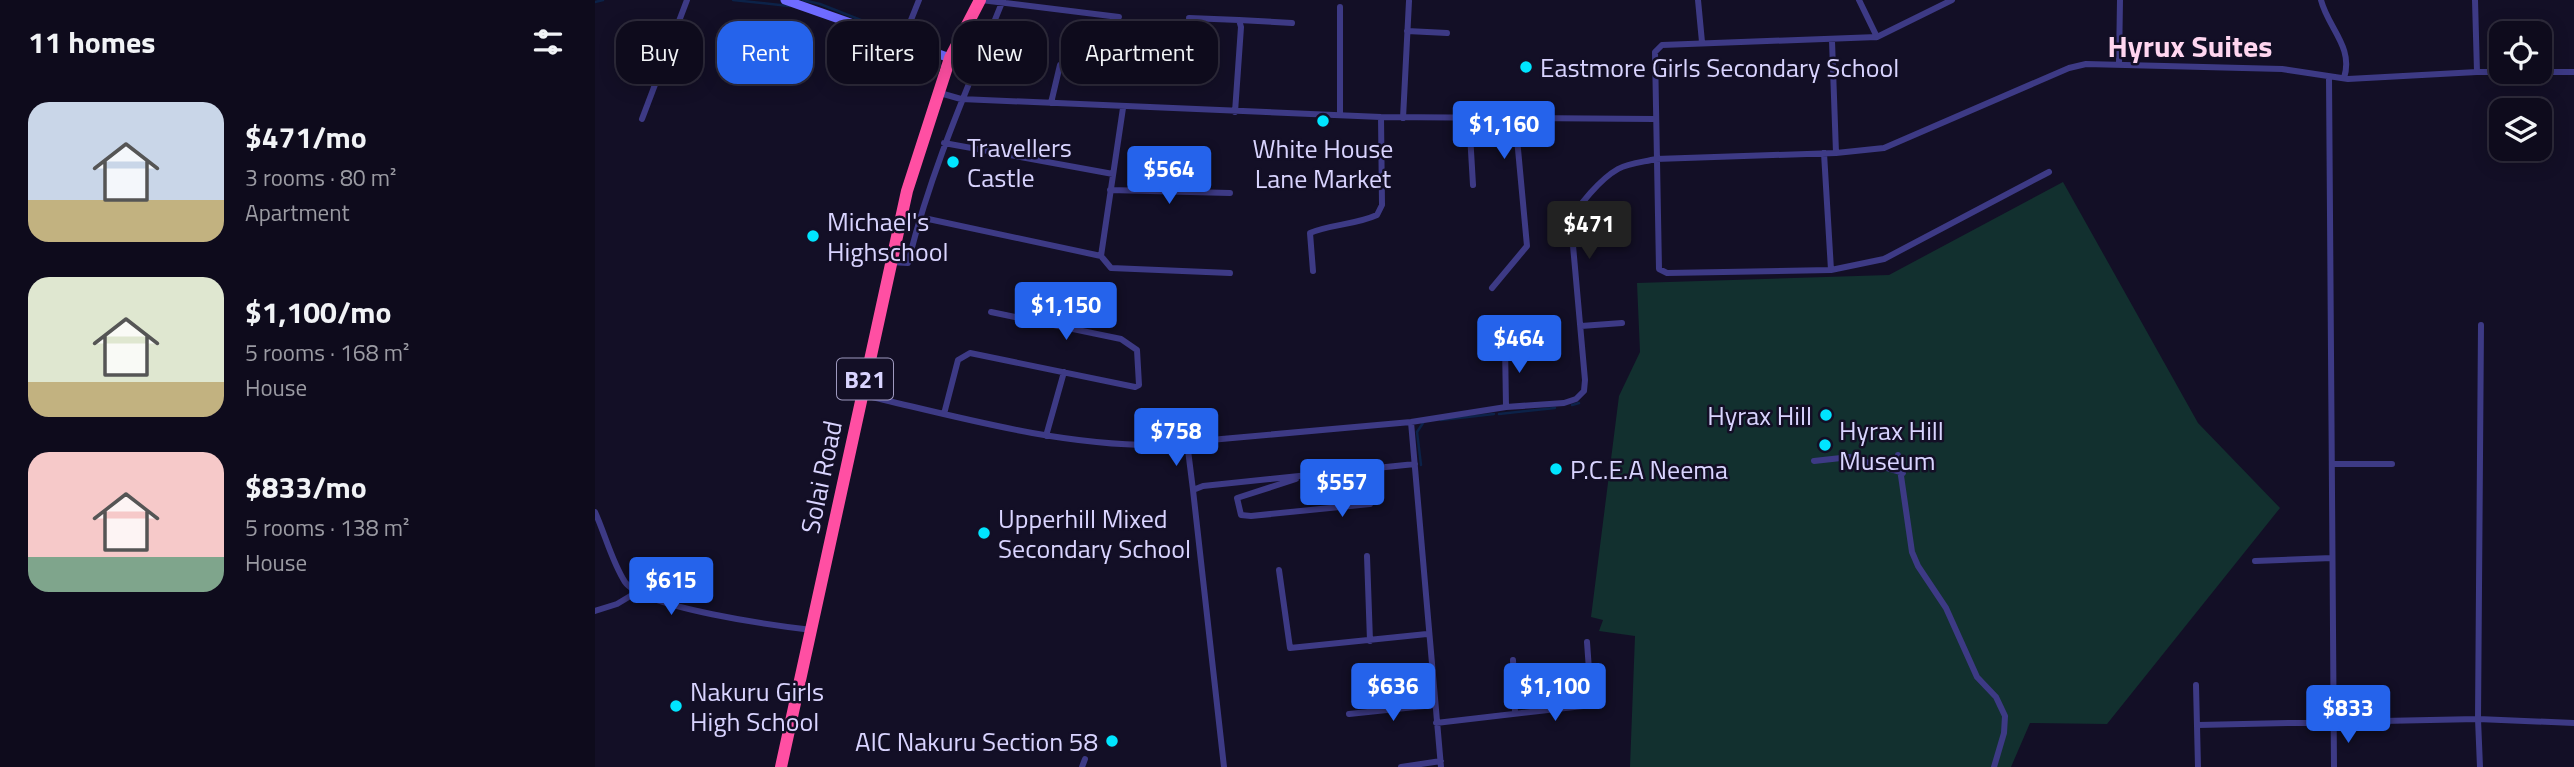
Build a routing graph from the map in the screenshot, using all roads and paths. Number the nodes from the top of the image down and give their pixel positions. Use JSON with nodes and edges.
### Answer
{"nodes":[{"id":1,"x":687,"y":0,"type":"edge"},
{"id":2,"x":785,"y":0,"type":"edge"},
{"id":3,"x":919,"y":0,"type":"edge"},
{"id":4,"x":981,"y":0,"type":"edge"},
{"id":5,"x":1859,"y":0,"type":"edge"},
{"id":6,"x":1952,"y":0,"type":"edge"},
{"id":7,"x":2120,"y":0,"type":"edge"},
{"id":8,"x":2321,"y":0,"type":"edge"},
{"id":9,"x":2475,"y":0,"type":"edge"},
{"id":10,"x":1409,"y":1,"type":"edge"},
{"id":11,"x":1700,"y":1,"type":"edge"},
{"id":12,"x":1002,"y":2,"type":"edge"},
{"id":13,"x":1340,"y":7,"type":"dead end"},
{"id":14,"x":1119,"y":17,"type":"dead end"},
{"id":15,"x":1189,"y":18,"type":"dead end"},
{"id":16,"x":1238,"y":19,"type":"junction"},
{"id":17,"x":847,"y":21,"type":"edge"},
{"id":18,"x":911,"y":21,"type":"edge"},
{"id":19,"x":1291,"y":23,"type":"dead end"},
{"id":20,"x":1407,"y":31,"type":"junction"},
{"id":21,"x":1447,"y":33,"type":"dead end"},
{"id":22,"x":1877,"y":37,"type":"junction"},
{"id":23,"x":1832,"y":41,"type":"junction"},
{"id":24,"x":1702,"y":42,"type":"junction"},
{"id":25,"x":939,"y":54,"type":"edge"},
{"id":26,"x":950,"y":58,"type":"junction"},
{"id":27,"x":2119,"y":64,"type":"junction"},
{"id":28,"x":1060,"y":65,"type":"dead end"},
{"id":29,"x":2477,"y":72,"type":"junction"},
{"id":30,"x":2574,"y":72,"type":"edge"},
{"id":31,"x":2329,"y":78,"type":"junction"},
{"id":32,"x":2344,"y":78,"type":"junction"},
{"id":33,"x":940,"y":93,"type":"junction"},
{"id":34,"x":961,"y":99,"type":"junction"},
{"id":35,"x":1051,"y":103,"type":"junction"},
{"id":36,"x":1123,"y":108,"type":"junction"},
{"id":37,"x":1235,"y":112,"type":"junction"},
{"id":38,"x":1340,"y":114,"type":"junction"},
{"id":39,"x":1381,"y":117,"type":"junction"},
{"id":40,"x":1469,"y":117,"type":"junction"},
{"id":41,"x":1515,"y":117,"type":"junction"},
{"id":42,"x":1403,"y":118,"type":"junction"},
{"id":43,"x":642,"y":119,"type":"dead end"},
{"id":44,"x":1654,"y":119,"type":"junction"},
{"id":45,"x":944,"y":143,"type":"junction"},
{"id":46,"x":1824,"y":153,"type":"junction"},
{"id":47,"x":1836,"y":153,"type":"junction"},
{"id":48,"x":1656,"y":159,"type":"junction"},
{"id":49,"x":2049,"y":172,"type":"dead end"},
{"id":50,"x":1113,"y":174,"type":"junction"},
{"id":51,"x":1473,"y":185,"type":"dead end"},
{"id":52,"x":1110,"y":190,"type":"junction"},
{"id":53,"x":1230,"y":193,"type":"dead end"},
{"id":54,"x":919,"y":217,"type":"junction"},
{"id":55,"x":1101,"y":256,"type":"junction"},
{"id":56,"x":891,"y":262,"type":"junction"},
{"id":57,"x":1831,"y":270,"type":"junction"},
{"id":58,"x":1313,"y":271,"type":"dead end"},
{"id":59,"x":1230,"y":273,"type":"dead end"},
{"id":60,"x":1492,"y":288,"type":"dead end"},
{"id":61,"x":991,"y":313,"type":"dead end"},
{"id":62,"x":1622,"y":323,"type":"dead end"},
{"id":63,"x":2481,"y":325,"type":"dead end"},
{"id":64,"x":1581,"y":326,"type":"junction"},
{"id":65,"x":1505,"y":344,"type":"dead end"},
{"id":66,"x":1063,"y":372,"type":"junction"},
{"id":67,"x":862,"y":395,"type":"junction"},
{"id":68,"x":1506,"y":407,"type":"junction"},
{"id":69,"x":944,"y":414,"type":"junction"},
{"id":70,"x":1411,"y":422,"type":"junction"},
{"id":71,"x":1046,"y":436,"type":"junction"},
{"id":72,"x":1187,"y":442,"type":"junction"},
{"id":73,"x":1898,"y":455,"type":"dead end"},
{"id":74,"x":1814,"y":461,"type":"dead end"},
{"id":75,"x":1415,"y":464,"type":"junction"},
{"id":76,"x":2333,"y":464,"type":"junction"},
{"id":77,"x":2392,"y":464,"type":"dead end"},
{"id":78,"x":1903,"y":473,"type":"junction"},
{"id":79,"x":1307,"y":474,"type":"junction"},
{"id":80,"x":1193,"y":490,"type":"junction"},
{"id":81,"x":1370,"y":504,"type":"dead end"},
{"id":82,"x":595,"y":512,"type":"edge"},
{"id":83,"x":1367,"y":556,"type":"dead end"},
{"id":84,"x":2332,"y":558,"type":"junction"},
{"id":85,"x":2255,"y":561,"type":"dead end"},
{"id":86,"x":1279,"y":570,"type":"dead end"},
{"id":87,"x":637,"y":592,"type":"junction"},
{"id":88,"x":595,"y":611,"type":"edge"},
{"id":89,"x":813,"y":630,"type":"junction"},
{"id":90,"x":1427,"y":634,"type":"junction"},
{"id":91,"x":1370,"y":641,"type":"junction"},
{"id":92,"x":1587,"y":642,"type":"dead end"},
{"id":93,"x":1513,"y":660,"type":"dead end"},
{"id":94,"x":2196,"y":685,"type":"dead end"},
{"id":95,"x":1434,"y":705,"type":"junction"},
{"id":96,"x":1515,"y":713,"type":"junction"},
{"id":97,"x":1349,"y":714,"type":"dead end"},
{"id":98,"x":2478,"y":719,"type":"junction"},
{"id":99,"x":1436,"y":723,"type":"junction"},
{"id":100,"x":2334,"y":723,"type":"junction"},
{"id":101,"x":2574,"y":723,"type":"edge"},
{"id":102,"x":2197,"y":724,"type":"junction"},
{"id":103,"x":1441,"y":764,"type":"edge"},
{"id":104,"x":781,"y":767,"type":"edge"},
{"id":105,"x":1224,"y":767,"type":"edge"},
{"id":106,"x":1401,"y":767,"type":"edge"},
{"id":107,"x":1994,"y":767,"type":"edge"},
{"id":108,"x":2198,"y":767,"type":"edge"},
{"id":109,"x":2334,"y":767,"type":"edge"},
{"id":110,"x":2480,"y":767,"type":"edge"}],
"edges":[{"from":1,"to":43,"type":"street"},
{"from":2,"to":17,"type":"street"},
{"from":3,"to":18,"type":"street"},
{"from":4,"to":12,"type":"street"},
{"from":4,"to":26,"type":"highway","name":"Solai Road","number":"B21"},
{"from":5,"to":22,"type":"street"},
{"from":6,"to":22,"type":"street"},
{"from":7,"to":27,"type":"street"},
{"from":8,"to":32,"type":"street"},
{"from":9,"to":29,"type":"street"},
{"from":10,"to":20,"type":"street"},
{"from":11,"to":24,"type":"street"},
{"from":12,"to":14,"type":"street"},
{"from":12,"to":34,"type":"street"},
{"from":13,"to":38,"type":"street"},
{"from":15,"to":16,"type":"street"},
{"from":16,"to":19,"type":"street"},
{"from":16,"to":37,"type":"street"},
{"from":20,"to":21,"type":"street"},
{"from":20,"to":42,"type":"street"},
{"from":22,"to":23,"type":"street"},
{"from":23,"to":24,"type":"street"},
{"from":23,"to":47,"type":"street"},
{"from":24,"to":44,"type":"street"},
{"from":25,"to":26,"type":"street"},
{"from":26,"to":33,"type":"highway","name":"Solai Road","number":"B21"},
{"from":27,"to":31,"type":"street"},
{"from":27,"to":47,"type":"street"},
{"from":28,"to":35,"type":"street"},
{"from":29,"to":30,"type":"street"},
{"from":29,"to":32,"type":"street"},
{"from":31,"to":32,"type":"street"},
{"from":31,"to":76,"type":"street"},
{"from":33,"to":34,"type":"street"},
{"from":33,"to":56,"type":"highway","name":"Solai Road","number":"B21"},
{"from":34,"to":35,"type":"street"},
{"from":34,"to":45,"type":"street"},
{"from":35,"to":36,"type":"street"},
{"from":36,"to":37,"type":"street"},
{"from":36,"to":50,"type":"street"},
{"from":37,"to":38,"type":"street"},
{"from":38,"to":39,"type":"street"},
{"from":39,"to":42,"type":"street"},
{"from":39,"to":58,"type":"street"},
{"from":40,"to":41,"type":"street"},
{"from":40,"to":42,"type":"street"},
{"from":40,"to":51,"type":"street"},
{"from":41,"to":44,"type":"street"},
{"from":41,"to":60,"type":"street"},
{"from":44,"to":48,"type":"street"},
{"from":45,"to":50,"type":"street"},
{"from":45,"to":54,"type":"street"},
{"from":46,"to":47,"type":"street"},
{"from":46,"to":48,"type":"street"},
{"from":46,"to":57,"type":"street"},
{"from":48,"to":57,"type":"street"},
{"from":48,"to":64,"type":"street"},
{"from":49,"to":57,"type":"street"},
{"from":50,"to":52,"type":"street"},
{"from":52,"to":53,"type":"street"},
{"from":52,"to":55,"type":"street"},
{"from":54,"to":55,"type":"street"},
{"from":54,"to":56,"type":"street"},
{"from":55,"to":59,"type":"street"},
{"from":56,"to":67,"type":"highway","name":"Solai Road","number":"B21"},
{"from":61,"to":66,"type":"street"},
{"from":62,"to":64,"type":"street"},
{"from":63,"to":98,"type":"street"},
{"from":64,"to":68,"type":"street"},
{"from":65,"to":68,"type":"street"},
{"from":66,"to":69,"type":"street"},
{"from":66,"to":71,"type":"street"},
{"from":67,"to":69,"type":"street"},
{"from":67,"to":89,"type":"highway","name":"Solai Road","number":"B21"},
{"from":68,"to":70,"type":"street"},
{"from":69,"to":71,"type":"street"},
{"from":70,"to":72,"type":"street"},
{"from":70,"to":75,"type":"street"},
{"from":71,"to":72,"type":"street"},
{"from":72,"to":80,"type":"street"},
{"from":73,"to":78,"type":"street"},
{"from":74,"to":78,"type":"street"},
{"from":75,"to":79,"type":"street"},
{"from":75,"to":90,"type":"street"},
{"from":76,"to":77,"type":"street"},
{"from":76,"to":84,"type":"street"},
{"from":78,"to":107,"type":"street"},
{"from":79,"to":80,"type":"street"},
{"from":79,"to":81,"type":"street"},
{"from":80,"to":105,"type":"street"},
{"from":82,"to":87,"type":"street"},
{"from":83,"to":91,"type":"street"},
{"from":84,"to":85,"type":"street"},
{"from":84,"to":100,"type":"street"},
{"from":86,"to":91,"type":"street"},
{"from":87,"to":88,"type":"street"},
{"from":87,"to":89,"type":"street"},
{"from":89,"to":104,"type":"highway","name":"Solai Road","number":"B21"},
{"from":90,"to":91,"type":"street"},
{"from":90,"to":95,"type":"street"},
{"from":92,"to":96,"type":"street"},
{"from":93,"to":96,"type":"street"},
{"from":94,"to":102,"type":"street"},
{"from":95,"to":97,"type":"street"},
{"from":95,"to":99,"type":"street"},
{"from":96,"to":99,"type":"street"},
{"from":98,"to":100,"type":"street"},
{"from":98,"to":101,"type":"street"},
{"from":98,"to":110,"type":"street"},
{"from":99,"to":103,"type":"street"},
{"from":100,"to":102,"type":"street"},
{"from":100,"to":109,"type":"street"},
{"from":102,"to":108,"type":"street"},
{"from":103,"to":106,"type":"street"}]}
